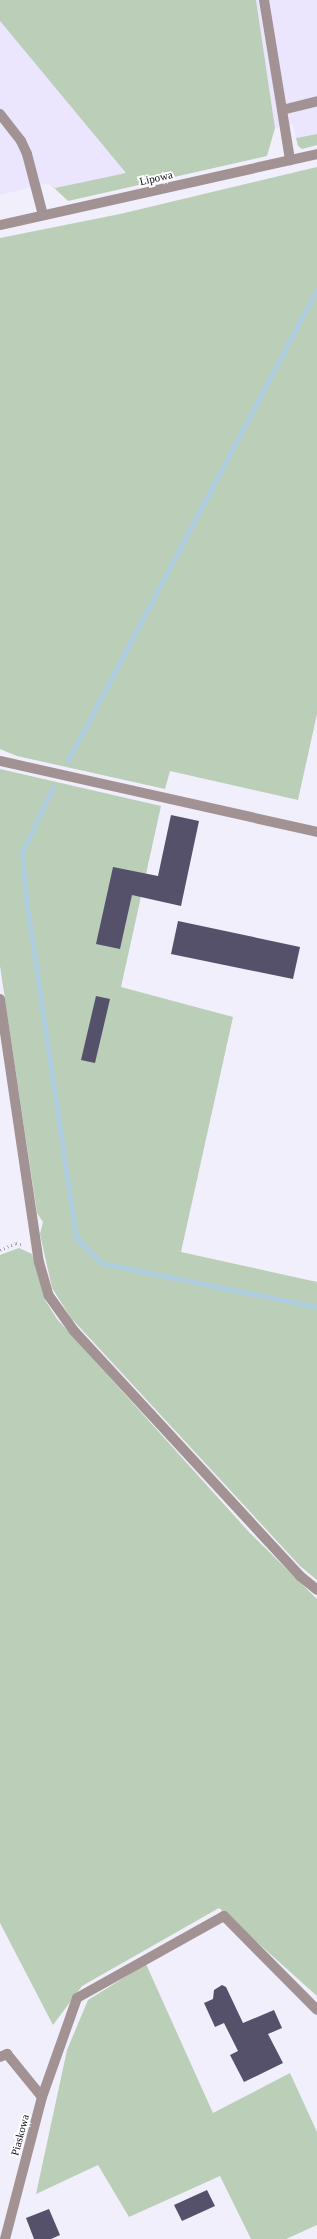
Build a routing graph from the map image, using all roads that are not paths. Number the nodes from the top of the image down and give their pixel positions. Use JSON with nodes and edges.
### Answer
{"nodes":[{"id":1,"x":264,"y":0,"type":"edge"},
{"id":2,"x":317,"y":101,"type":"edge"},
{"id":3,"x":282,"y":110,"type":"junction"},
{"id":4,"x":0,"y":114,"type":"edge"},
{"id":5,"x":317,"y":154,"type":"edge"},
{"id":6,"x":290,"y":160,"type":"junction"},
{"id":7,"x":43,"y":215,"type":"junction"},
{"id":8,"x":0,"y":225,"type":"edge"},
{"id":9,"x":0,"y":761,"type":"edge"},
{"id":10,"x":317,"y":832,"type":"edge"},
{"id":11,"x":0,"y":999,"type":"edge"},
{"id":12,"x":317,"y":1590,"type":"edge"},
{"id":13,"x":317,"y":2010,"type":"edge"},
{"id":14,"x":0,"y":2057,"type":"edge"},
{"id":15,"x":42,"y":2097,"type":"junction"},
{"id":16,"x":5,"y":2239,"type":"edge"}],
"edges":[{"from":1,"to":3,"type":"street"},
{"from":2,"to":3,"type":"street"},
{"from":3,"to":6,"type":"street"},
{"from":4,"to":7,"type":"street"},
{"from":5,"to":6,"type":"street","name":"Lipowa"},
{"from":6,"to":7,"type":"street","name":"Lipowa"},
{"from":7,"to":8,"type":"street","name":"Lipowa"},
{"from":9,"to":10,"type":"street"},
{"from":11,"to":12,"type":"street"},
{"from":13,"to":15,"type":"street","name":"Piaskowa"},
{"from":14,"to":15,"type":"street"},
{"from":15,"to":16,"type":"street","name":"Piaskowa"}]}
